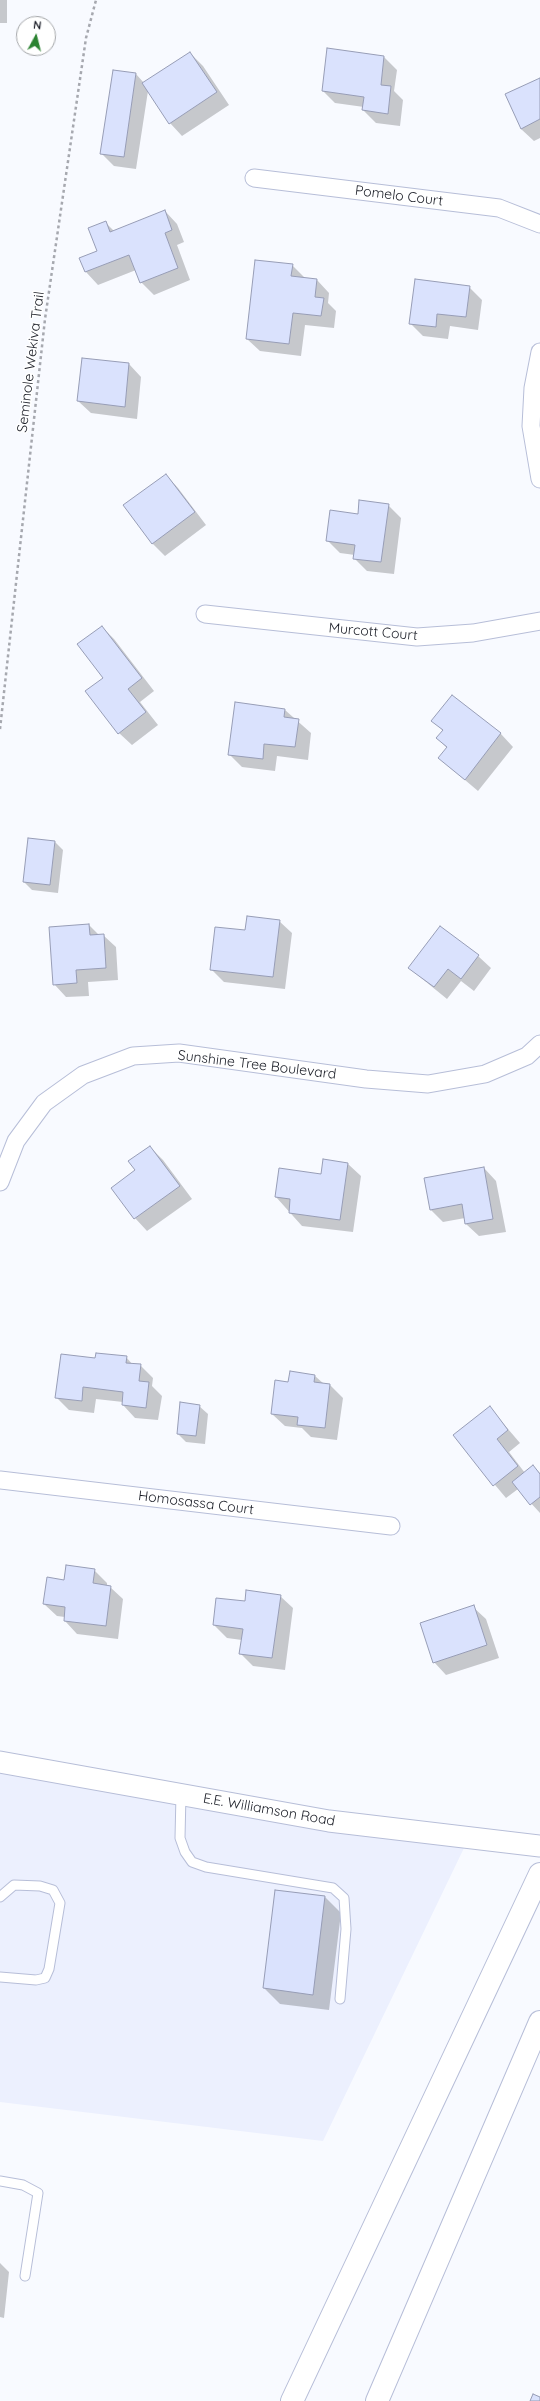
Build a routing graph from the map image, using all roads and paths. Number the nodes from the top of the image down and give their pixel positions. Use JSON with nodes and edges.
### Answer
{"nodes":[{"id":1,"x":96,"y":0,"type":"edge"},
{"id":2,"x":254,"y":178,"type":"dead end"},
{"id":3,"x":540,"y":224,"type":"edge"},
{"id":4,"x":540,"y":352,"type":"edge"},
{"id":5,"x":540,"y":479,"type":"edge"},
{"id":6,"x":205,"y":614,"type":"dead end"},
{"id":7,"x":540,"y":621,"type":"edge"},
{"id":8,"x":0,"y":729,"type":"edge"},
{"id":9,"x":540,"y":1044,"type":"edge"},
{"id":10,"x":0,"y":1182,"type":"edge"},
{"id":11,"x":0,"y":1480,"type":"edge"},
{"id":12,"x":391,"y":1526,"type":"dead end"},
{"id":13,"x":0,"y":1762,"type":"edge"},
{"id":14,"x":180,"y":1794,"type":"junction"},
{"id":15,"x":540,"y":1846,"type":"edge"},
{"id":16,"x":540,"y":1874,"type":"edge"},
{"id":17,"x":0,"y":1897,"type":"edge"},
{"id":18,"x":0,"y":1977,"type":"edge"},
{"id":19,"x":340,"y":2000,"type":"dead end"},
{"id":20,"x":540,"y":2022,"type":"edge"},
{"id":21,"x":0,"y":2181,"type":"edge"},
{"id":22,"x":25,"y":2276,"type":"dead end"},
{"id":23,"x":292,"y":2401,"type":"edge"},
{"id":24,"x":377,"y":2401,"type":"edge"}],
"edges":[{"from":1,"to":8,"type":"path","name":"Seminole Wekiva Trail"},
{"from":2,"to":3,"type":"street","name":"Pomelo Court"},
{"from":4,"to":5,"type":"street"},
{"from":6,"to":7,"type":"street","name":"Murcott Court"},
{"from":9,"to":10,"type":"street","name":"Sunshine Tree Boulevard"},
{"from":11,"to":12,"type":"street","name":"Homosassa Court"},
{"from":13,"to":14,"type":"street","name":"E.E. Williamson Road"},
{"from":14,"to":15,"type":"street","name":"E.E. Williamson Road"},
{"from":14,"to":19,"type":"lane"},
{"from":16,"to":23,"type":"highway"},
{"from":17,"to":18,"type":"lane"},
{"from":20,"to":24,"type":"highway"},
{"from":21,"to":22,"type":"lane"}]}
